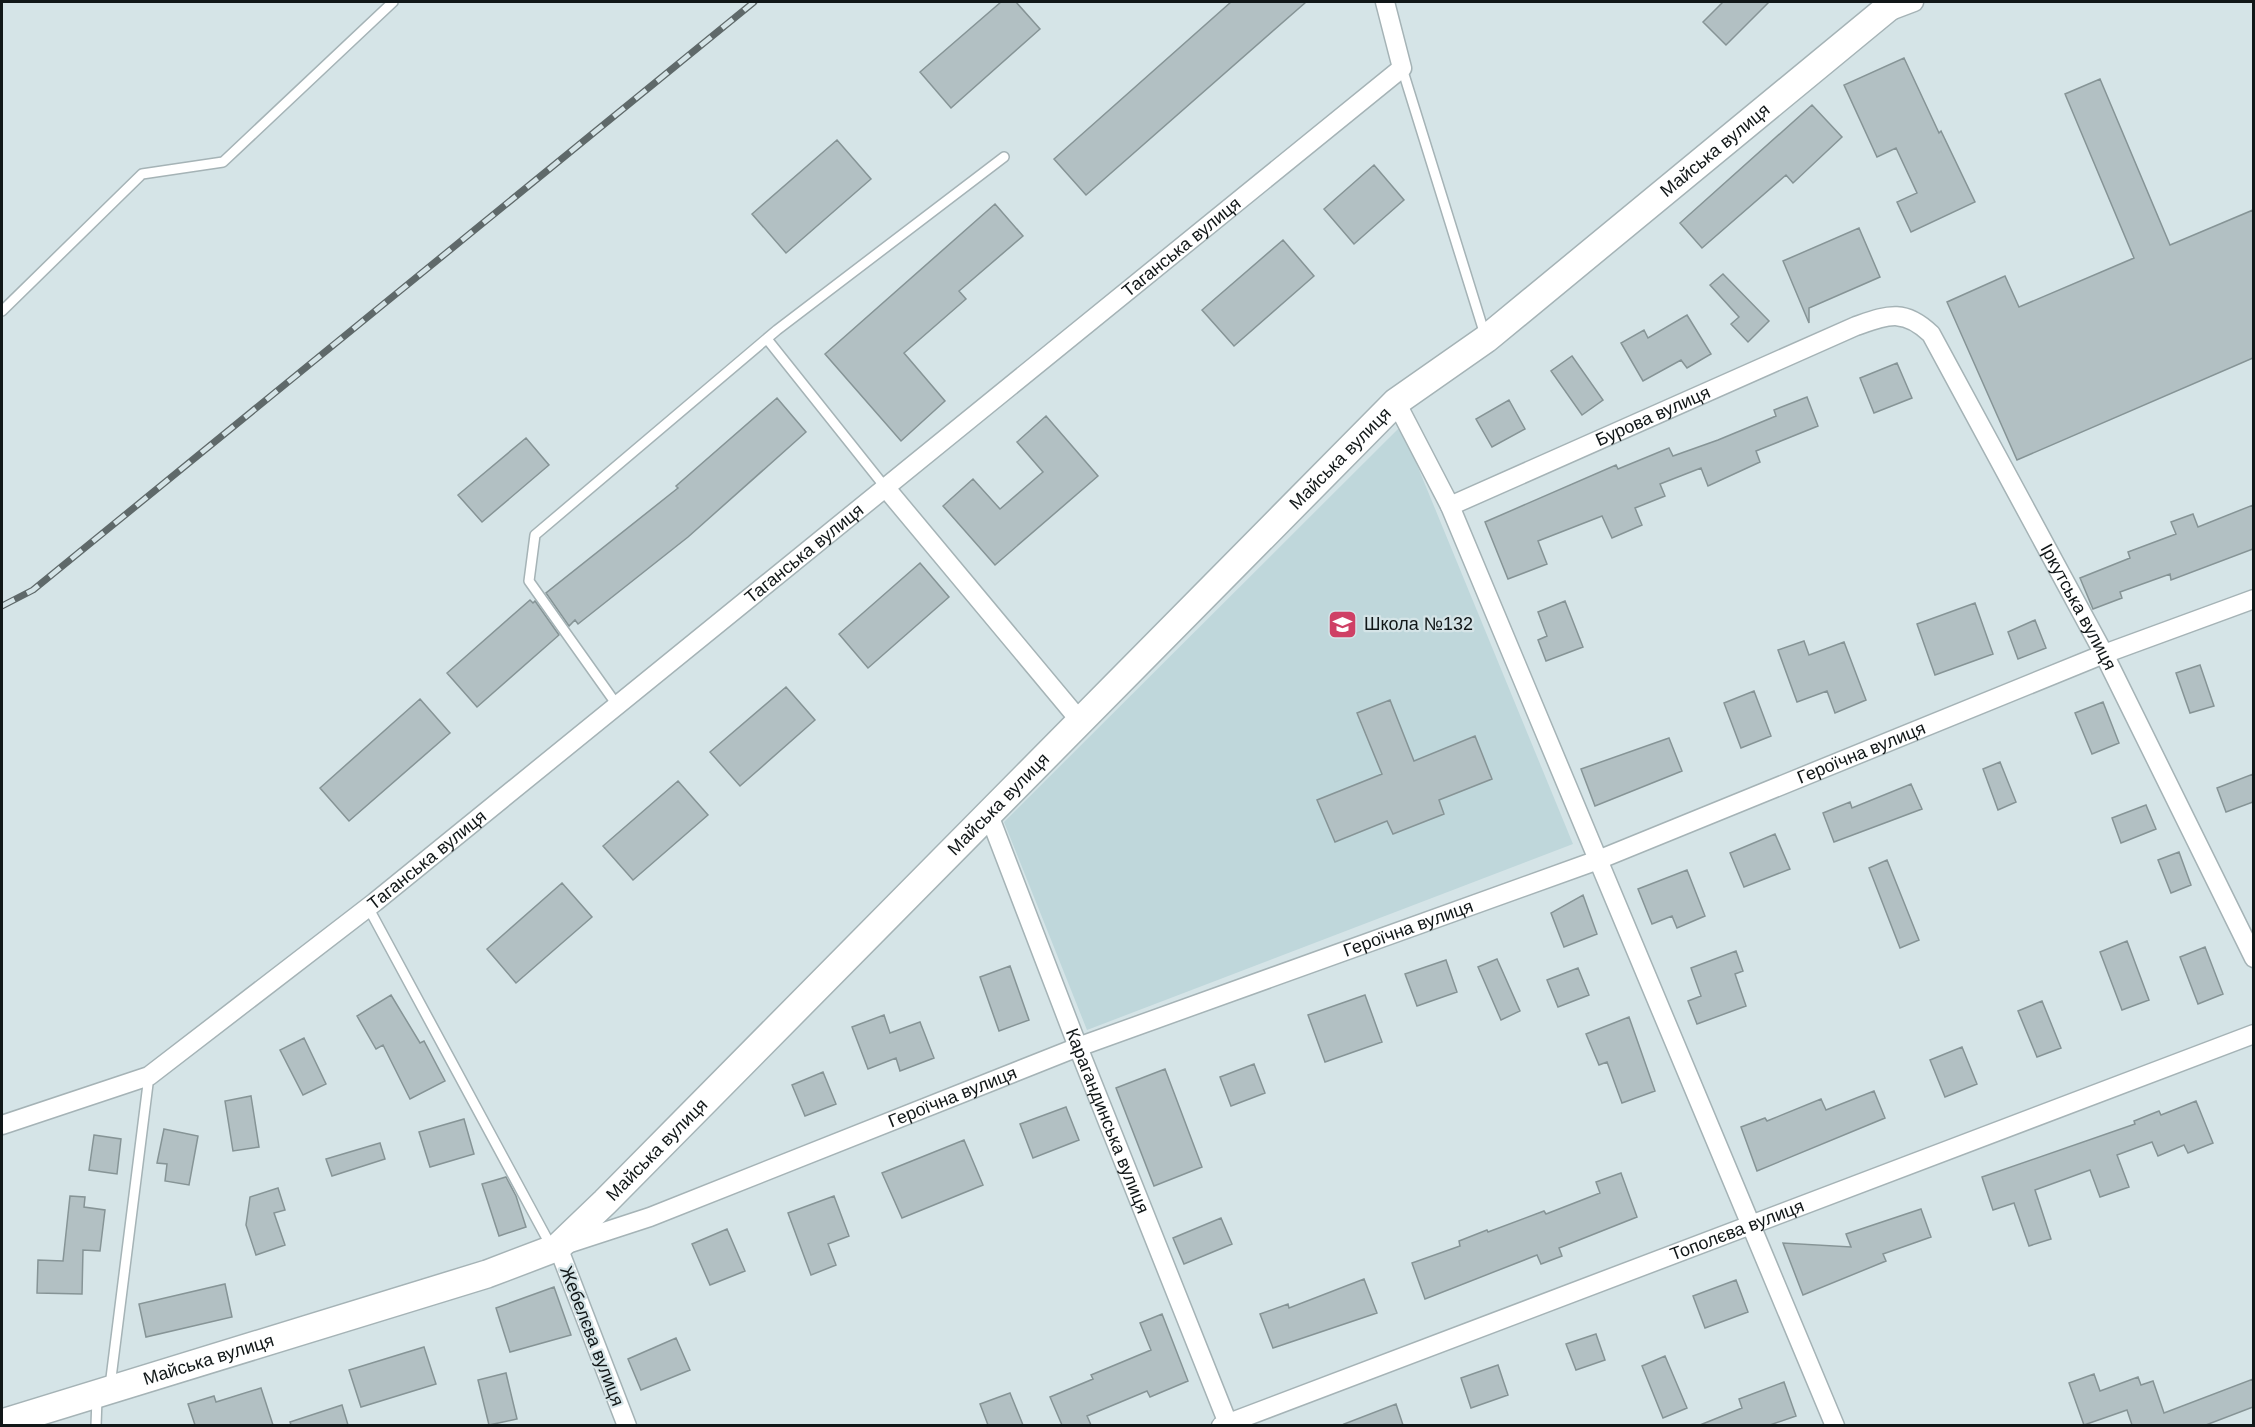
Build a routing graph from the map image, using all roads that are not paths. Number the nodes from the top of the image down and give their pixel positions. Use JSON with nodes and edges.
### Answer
{"nodes":[{"id":1,"x":393,"y":2,"type":"edge"},
{"id":2,"x":1385,"y":2,"type":"edge"},
{"id":3,"x":1914,"y":2,"type":"edge"},
{"id":4,"x":1889,"y":8,"type":"edge"},
{"id":5,"x":1402,"y":68,"type":"junction"},
{"id":6,"x":1004,"y":157,"type":"dead end"},
{"id":7,"x":2,"y":311,"type":"edge"},
{"id":8,"x":1856,"y":326,"type":"joint"},
{"id":9,"x":767,"y":339,"type":"junction"},
{"id":10,"x":1486,"y":339,"type":"junction"},
{"id":11,"x":1396,"y":402,"type":"junction"},
{"id":12,"x":885,"y":488,"type":"junction"},
{"id":13,"x":1450,"y":506,"type":"junction"},
{"id":14,"x":2253,"y":599,"type":"edge"},
{"id":15,"x":2104,"y":654,"type":"junction"},
{"id":16,"x":617,"y":705,"type":"junction"},
{"id":17,"x":1081,"y":722,"type":"junction"},
{"id":18,"x":989,"y":815,"type":"junction"},
{"id":19,"x":1598,"y":860,"type":"junction"},
{"id":20,"x":368,"y":907,"type":"junction"},
{"id":21,"x":2253,"y":958,"type":"edge"},
{"id":22,"x":2253,"y":1034,"type":"edge"},
{"id":23,"x":1078,"y":1047,"type":"junction"},
{"id":24,"x":149,"y":1076,"type":"junction"},
{"id":25,"x":2,"y":1125,"type":"edge"},
{"id":26,"x":1751,"y":1225,"type":"junction"},
{"id":27,"x":555,"y":1248,"type":"junction"},
{"id":28,"x":104,"y":1391,"type":"junction"},
{"id":29,"x":2,"y":1423,"type":"edge"},
{"id":30,"x":96,"y":1425,"type":"edge"},
{"id":31,"x":627,"y":1425,"type":"edge"},
{"id":32,"x":1226,"y":1425,"type":"edge"},
{"id":33,"x":1835,"y":1425,"type":"edge"}],
"edges":[{"from":1,"to":7,"type":"lane"},
{"from":2,"to":5,"type":"street"},
{"from":3,"to":4,"type":"street"},
{"from":4,"to":10,"type":"street","name":"Майська вулиця"},
{"from":5,"to":10,"type":"lane"},
{"from":5,"to":12,"type":"street","name":"Таганська вулиця"},
{"from":6,"to":9,"type":"lane"},
{"from":8,"to":13,"type":"street","name":"Бурова вулиця"},
{"from":8,"to":15,"type":"street","name":"Іркутська вулиця"},
{"from":9,"to":12,"type":"lane"},
{"from":9,"to":16,"type":"lane"},
{"from":10,"to":11,"type":"street","name":"Майська вулиця"},
{"from":11,"to":13,"type":"street"},
{"from":11,"to":17,"type":"street","name":"Майська вулиця"},
{"from":12,"to":16,"type":"street","name":"Таганська вулиця"},
{"from":12,"to":17,"type":"street"},
{"from":13,"to":19,"type":"street"},
{"from":14,"to":15,"type":"street","name":"Героїчна вулиця"},
{"from":15,"to":19,"type":"street","name":"Героїчна вулиця"},
{"from":15,"to":21,"type":"street","name":"Іркутська вулиця"},
{"from":16,"to":20,"type":"street","name":"Таганська вулиця"},
{"from":17,"to":18,"type":"street","name":"Майська вулиця"},
{"from":18,"to":23,"type":"street","name":"Карагандинська вулиця"},
{"from":18,"to":27,"type":"street","name":"Майська вулиця"},
{"from":19,"to":23,"type":"street","name":"Героїчна вулиця"},
{"from":19,"to":26,"type":"street"},
{"from":20,"to":24,"type":"street","name":"Таганська вулиця"},
{"from":20,"to":27,"type":"lane"},
{"from":22,"to":26,"type":"street","name":"Тополєва вулиця"},
{"from":23,"to":27,"type":"street","name":"Героїчна вулиця"},
{"from":23,"to":32,"type":"street","name":"Карагандинська вулиця"},
{"from":24,"to":25,"type":"street","name":"Таганська вулиця"},
{"from":24,"to":28,"type":"lane"},
{"from":26,"to":32,"type":"street","name":"Тополєва вулиця"},
{"from":26,"to":33,"type":"street"},
{"from":27,"to":28,"type":"street","name":"Майська вулиця"},
{"from":27,"to":31,"type":"street","name":"Жебелєва вулиця"},
{"from":28,"to":29,"type":"street","name":"Майська вулиця"},
{"from":28,"to":30,"type":"lane"}]}
